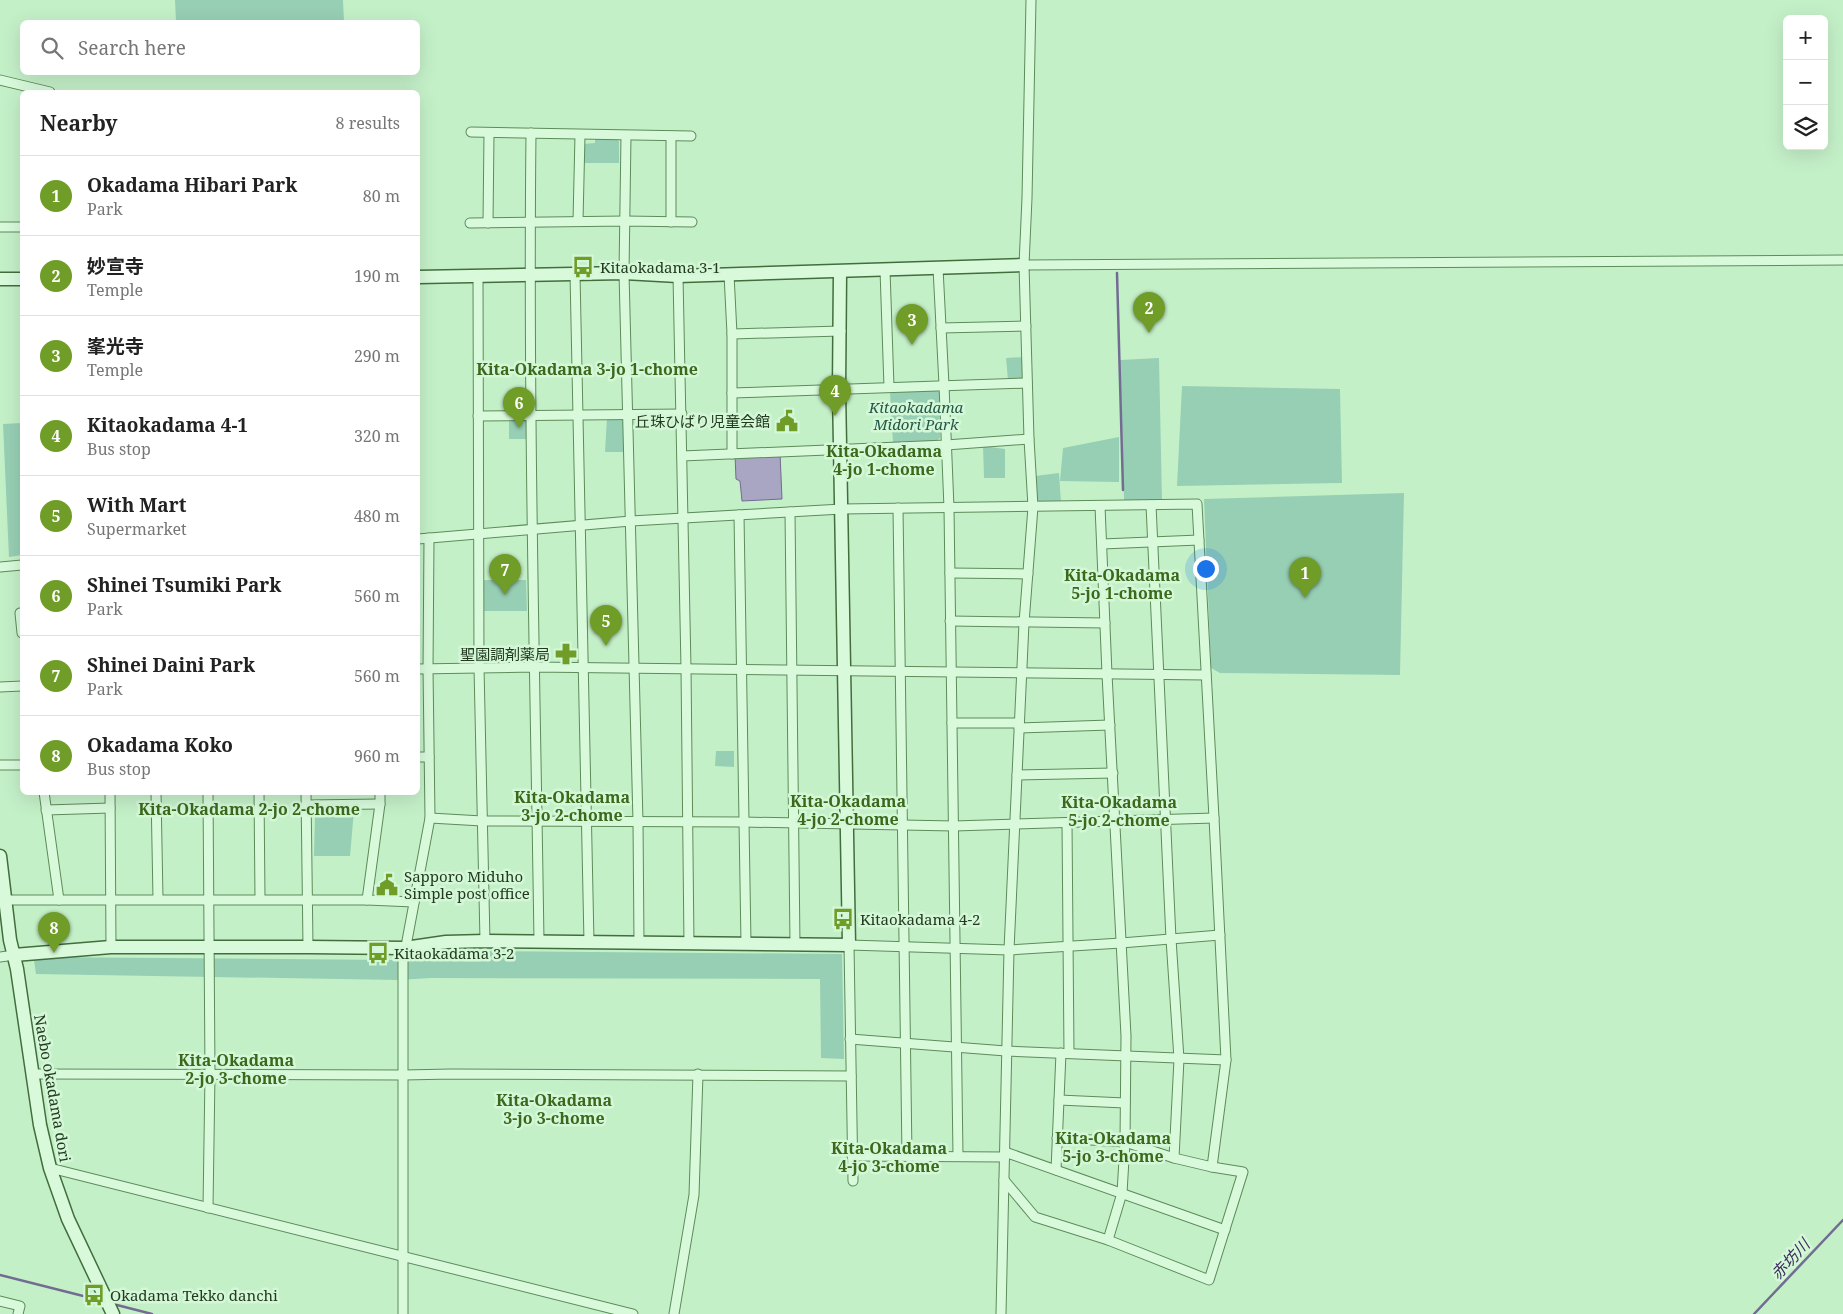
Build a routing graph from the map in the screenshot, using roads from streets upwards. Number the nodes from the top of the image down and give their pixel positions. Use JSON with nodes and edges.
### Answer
{"nodes":[{"id":1,"x":1031,"y":0,"type":"edge"},
{"id":2,"x":0,"y":80,"type":"edge"},
{"id":3,"x":42,"y":90,"type":"edge"},
{"id":4,"x":471,"y":132,"type":"dead end"},
{"id":5,"x":489,"y":133,"type":"junction"},
{"id":6,"x":531,"y":133,"type":"junction"},
{"id":7,"x":580,"y":134,"type":"junction"},
{"id":8,"x":626,"y":136,"type":"junction"},
{"id":9,"x":671,"y":136,"type":"junction"},
{"id":10,"x":691,"y":136,"type":"dead end"},
{"id":11,"x":625,"y":221,"type":"junction"},
{"id":12,"x":530,"y":222,"type":"junction"},
{"id":13,"x":578,"y":222,"type":"junction"},
{"id":14,"x":671,"y":222,"type":"junction"},
{"id":15,"x":692,"y":222,"type":"dead end"},
{"id":16,"x":470,"y":223,"type":"dead end"},
{"id":17,"x":488,"y":223,"type":"junction"},
{"id":18,"x":20,"y":227,"type":"edge"},
{"id":19,"x":0,"y":228,"type":"edge"},
{"id":20,"x":1843,"y":260,"type":"edge"},
{"id":21,"x":1024,"y":265,"type":"junction"},
{"id":22,"x":938,"y":268,"type":"junction"},
{"id":23,"x":885,"y":270,"type":"junction"},
{"id":24,"x":840,"y":272,"type":"junction"},
{"id":25,"x":624,"y":273,"type":"junction"},
{"id":26,"x":575,"y":274,"type":"junction"},
{"id":27,"x":729,"y":274,"type":"junction"},
{"id":28,"x":530,"y":275,"type":"junction"},
{"id":29,"x":478,"y":276,"type":"junction"},
{"id":30,"x":678,"y":276,"type":"junction"},
{"id":31,"x":420,"y":277,"type":"edge"},
{"id":32,"x":0,"y":279,"type":"edge"},
{"id":33,"x":20,"y":279,"type":"edge"},
{"id":34,"x":1026,"y":326,"type":"junction"},
{"id":35,"x":941,"y":328,"type":"junction"},
{"id":36,"x":841,"y":331,"type":"junction"},
{"id":37,"x":732,"y":334,"type":"junction"},
{"id":38,"x":1027,"y":383,"type":"junction"},
{"id":39,"x":944,"y":385,"type":"junction"},
{"id":40,"x":890,"y":387,"type":"junction"},
{"id":41,"x":839,"y":390,"type":"junction"},
{"id":42,"x":732,"y":393,"type":"junction"},
{"id":43,"x":532,"y":414,"type":"junction"},
{"id":44,"x":578,"y":414,"type":"junction"},
{"id":45,"x":628,"y":414,"type":"junction"},
{"id":46,"x":682,"y":414,"type":"junction"},
{"id":47,"x":478,"y":416,"type":"junction"},
{"id":48,"x":1029,"y":439,"type":"junction"},
{"id":49,"x":946,"y":446,"type":"junction"},
{"id":50,"x":841,"y":450,"type":"junction"},
{"id":51,"x":732,"y":454,"type":"junction"},
{"id":52,"x":682,"y":456,"type":"junction"},
{"id":53,"x":1151,"y":505,"type":"junction"},
{"id":54,"x":1033,"y":506,"type":"junction"},
{"id":55,"x":1100,"y":506,"type":"junction"},
{"id":56,"x":898,"y":508,"type":"junction"},
{"id":57,"x":949,"y":508,"type":"junction"},
{"id":58,"x":842,"y":509,"type":"junction"},
{"id":59,"x":790,"y":512,"type":"junction"},
{"id":60,"x":739,"y":515,"type":"junction"},
{"id":61,"x":683,"y":518,"type":"junction"},
{"id":62,"x":631,"y":521,"type":"junction"},
{"id":63,"x":581,"y":525,"type":"junction"},
{"id":64,"x":532,"y":530,"type":"junction"},
{"id":65,"x":478,"y":534,"type":"junction"},
{"id":66,"x":429,"y":538,"type":"junction"},
{"id":67,"x":420,"y":539,"type":"edge"},
{"id":68,"x":1199,"y":540,"type":"junction"},
{"id":69,"x":1153,"y":542,"type":"junction"},
{"id":70,"x":1102,"y":544,"type":"junction"},
{"id":71,"x":20,"y":565,"type":"edge"},
{"id":72,"x":0,"y":567,"type":"edge"},
{"id":73,"x":950,"y":573,"type":"junction"},
{"id":74,"x":1028,"y":574,"type":"junction"},
{"id":75,"x":950,"y":621,"type":"junction"},
{"id":76,"x":1024,"y":623,"type":"junction"},
{"id":77,"x":1105,"y":623,"type":"junction"},
{"id":78,"x":534,"y":666,"type":"junction"},
{"id":79,"x":479,"y":667,"type":"junction"},
{"id":80,"x":582,"y":667,"type":"junction"},
{"id":81,"x":633,"y":667,"type":"junction"},
{"id":82,"x":686,"y":668,"type":"junction"},
{"id":83,"x":428,"y":669,"type":"junction"},
{"id":84,"x":741,"y":669,"type":"junction"},
{"id":85,"x":792,"y":669,"type":"junction"},
{"id":86,"x":420,"y":670,"type":"edge"},
{"id":87,"x":845,"y":670,"type":"junction"},
{"id":88,"x":899,"y":671,"type":"junction"},
{"id":89,"x":951,"y":672,"type":"junction"},
{"id":90,"x":1022,"y":673,"type":"junction"},
{"id":91,"x":1107,"y":674,"type":"junction"},
{"id":92,"x":1159,"y":674,"type":"junction"},
{"id":93,"x":1206,"y":675,"type":"junction"},
{"id":94,"x":20,"y":686,"type":"edge"},
{"id":95,"x":0,"y":687,"type":"edge"},
{"id":96,"x":952,"y":723,"type":"junction"},
{"id":97,"x":1110,"y":725,"type":"junction"},
{"id":98,"x":1019,"y":726,"type":"junction"},
{"id":99,"x":420,"y":757,"type":"edge"},
{"id":100,"x":429,"y":757,"type":"junction"},
{"id":101,"x":0,"y":765,"type":"edge"},
{"id":102,"x":20,"y":765,"type":"edge"},
{"id":103,"x":1113,"y":773,"type":"junction"},
{"id":104,"x":1017,"y":775,"type":"junction"},
{"id":105,"x":44,"y":795,"type":"edge"},
{"id":106,"x":110,"y":795,"type":"edge"},
{"id":107,"x":156,"y":795,"type":"edge"},
{"id":108,"x":208,"y":795,"type":"edge"},
{"id":109,"x":258,"y":795,"type":"edge"},
{"id":110,"x":306,"y":795,"type":"edge"},
{"id":111,"x":380,"y":795,"type":"edge"},
{"id":112,"x":380,"y":804,"type":"junction"},
{"id":113,"x":306,"y":805,"type":"junction"},
{"id":114,"x":110,"y":808,"type":"junction"},
{"id":115,"x":46,"y":810,"type":"junction"},
{"id":116,"x":430,"y":818,"type":"junction"},
{"id":117,"x":1214,"y":818,"type":"junction"},
{"id":118,"x":482,"y":821,"type":"junction"},
{"id":119,"x":537,"y":821,"type":"junction"},
{"id":120,"x":588,"y":821,"type":"junction"},
{"id":121,"x":1114,"y":821,"type":"junction"},
{"id":122,"x":1165,"y":821,"type":"junction"},
{"id":123,"x":638,"y":822,"type":"junction"},
{"id":124,"x":689,"y":822,"type":"junction"},
{"id":125,"x":743,"y":822,"type":"junction"},
{"id":126,"x":794,"y":823,"type":"junction"},
{"id":127,"x":847,"y":823,"type":"junction"},
{"id":128,"x":1067,"y":823,"type":"junction"},
{"id":129,"x":902,"y":824,"type":"junction"},
{"id":130,"x":1015,"y":825,"type":"junction"},
{"id":131,"x":954,"y":826,"type":"junction"},
{"id":132,"x":0,"y":856,"type":"edge"},
{"id":133,"x":158,"y":899,"type":"junction"},
{"id":134,"x":209,"y":899,"type":"junction"},
{"id":135,"x":260,"y":899,"type":"junction"},
{"id":136,"x":306,"y":899,"type":"junction"},
{"id":137,"x":5,"y":900,"type":"junction"},
{"id":138,"x":59,"y":900,"type":"junction"},
{"id":139,"x":110,"y":900,"type":"junction"},
{"id":140,"x":367,"y":900,"type":"junction"},
{"id":141,"x":414,"y":902,"type":"junction"},
{"id":142,"x":1220,"y":935,"type":"junction"},
{"id":143,"x":1170,"y":938,"type":"junction"},
{"id":144,"x":485,"y":941,"type":"junction"},
{"id":145,"x":539,"y":941,"type":"junction"},
{"id":146,"x":589,"y":942,"type":"junction"},
{"id":147,"x":639,"y":943,"type":"junction"},
{"id":148,"x":689,"y":944,"type":"junction"},
{"id":149,"x":746,"y":944,"type":"junction"},
{"id":150,"x":795,"y":944,"type":"junction"},
{"id":151,"x":1121,"y":944,"type":"junction"},
{"id":152,"x":849,"y":945,"type":"junction"},
{"id":153,"x":1067,"y":946,"type":"junction"},
{"id":154,"x":111,"y":947,"type":"junction"},
{"id":155,"x":210,"y":947,"type":"junction"},
{"id":156,"x":308,"y":947,"type":"junction"},
{"id":157,"x":405,"y":948,"type":"junction"},
{"id":158,"x":905,"y":948,"type":"junction"},
{"id":159,"x":957,"y":949,"type":"junction"},
{"id":160,"x":1009,"y":950,"type":"junction"},
{"id":161,"x":14,"y":955,"type":"junction"},
{"id":162,"x":0,"y":957,"type":"edge"},
{"id":163,"x":850,"y":1039,"type":"junction"},
{"id":164,"x":906,"y":1043,"type":"junction"},
{"id":165,"x":958,"y":1047,"type":"junction"},
{"id":166,"x":1006,"y":1051,"type":"junction"},
{"id":167,"x":1065,"y":1053,"type":"junction"},
{"id":168,"x":1126,"y":1056,"type":"junction"},
{"id":169,"x":1179,"y":1059,"type":"junction"},
{"id":170,"x":1226,"y":1060,"type":"junction"},
{"id":171,"x":32,"y":1074,"type":"junction"},
{"id":172,"x":210,"y":1074,"type":"junction"},
{"id":173,"x":698,"y":1074,"type":"junction"},
{"id":174,"x":404,"y":1075,"type":"junction"},
{"id":175,"x":851,"y":1076,"type":"junction"},
{"id":176,"x":1059,"y":1100,"type":"junction"},
{"id":177,"x":1125,"y":1103,"type":"junction"},
{"id":178,"x":1057,"y":1138,"type":"junction"},
{"id":179,"x":1125,"y":1142,"type":"junction"},
{"id":180,"x":1005,"y":1155,"type":"junction"},
{"id":181,"x":852,"y":1156,"type":"junction"},
{"id":182,"x":907,"y":1156,"type":"junction"},
{"id":183,"x":958,"y":1156,"type":"junction"},
{"id":184,"x":1174,"y":1158,"type":"junction"},
{"id":185,"x":1212,"y":1167,"type":"junction"},
{"id":186,"x":50,"y":1168,"type":"junction"},
{"id":187,"x":1056,"y":1170,"type":"junction"},
{"id":188,"x":1004,"y":1180,"type":"junction"},
{"id":189,"x":853,"y":1181,"type":"dead end"},
{"id":190,"x":1122,"y":1193,"type":"junction"},
{"id":191,"x":208,"y":1208,"type":"junction"},
{"id":192,"x":1225,"y":1230,"type":"junction"},
{"id":193,"x":1108,"y":1240,"type":"junction"},
{"id":194,"x":403,"y":1257,"type":"junction"},
{"id":195,"x":0,"y":1300,"type":"edge"},
{"id":196,"x":112,"y":1311,"type":"edge"},
{"id":197,"x":18,"y":1314,"type":"edge"},
{"id":198,"x":403,"y":1314,"type":"edge"},
{"id":199,"x":633,"y":1314,"type":"edge"},
{"id":200,"x":674,"y":1314,"type":"edge"},
{"id":201,"x":1001,"y":1314,"type":"edge"}],
"edges":[{"from":1,"to":21,"type":"street"},
{"from":2,"to":3,"type":"street"},
{"from":4,"to":5,"type":"street"},
{"from":5,"to":6,"type":"street"},
{"from":5,"to":17,"type":"street"},
{"from":6,"to":7,"type":"street"},
{"from":6,"to":12,"type":"street"},
{"from":7,"to":8,"type":"street"},
{"from":7,"to":13,"type":"street"},
{"from":8,"to":9,"type":"street"},
{"from":8,"to":11,"type":"street"},
{"from":9,"to":10,"type":"street"},
{"from":9,"to":14,"type":"street"},
{"from":11,"to":13,"type":"street"},
{"from":11,"to":14,"type":"street"},
{"from":11,"to":25,"type":"street"},
{"from":12,"to":13,"type":"street"},
{"from":12,"to":17,"type":"street"},
{"from":12,"to":28,"type":"street"},
{"from":14,"to":15,"type":"street"},
{"from":16,"to":17,"type":"street"},
{"from":18,"to":19,"type":"street"},
{"from":20,"to":21,"type":"street"},
{"from":21,"to":22,"type":"street"},
{"from":21,"to":34,"type":"street"},
{"from":22,"to":23,"type":"street"},
{"from":22,"to":35,"type":"street"},
{"from":23,"to":24,"type":"street"},
{"from":23,"to":40,"type":"street"},
{"from":24,"to":27,"type":"street"},
{"from":24,"to":36,"type":"street"},
{"from":25,"to":26,"type":"street"},
{"from":25,"to":30,"type":"street"},
{"from":25,"to":45,"type":"street"},
{"from":26,"to":28,"type":"street"},
{"from":26,"to":44,"type":"street"},
{"from":27,"to":30,"type":"street"},
{"from":27,"to":37,"type":"street"},
{"from":28,"to":29,"type":"street"},
{"from":28,"to":43,"type":"street"},
{"from":29,"to":31,"type":"street"},
{"from":29,"to":47,"type":"street"},
{"from":30,"to":46,"type":"street"},
{"from":32,"to":33,"type":"street"},
{"from":34,"to":35,"type":"street"},
{"from":34,"to":38,"type":"street"},
{"from":35,"to":39,"type":"street"},
{"from":36,"to":37,"type":"street"},
{"from":36,"to":41,"type":"street"},
{"from":37,"to":42,"type":"street"},
{"from":38,"to":39,"type":"street"},
{"from":38,"to":48,"type":"street"},
{"from":39,"to":40,"type":"street"},
{"from":39,"to":49,"type":"street"},
{"from":40,"to":41,"type":"street"},
{"from":41,"to":42,"type":"street"},
{"from":41,"to":50,"type":"street"},
{"from":42,"to":51,"type":"street"},
{"from":43,"to":44,"type":"street"},
{"from":43,"to":47,"type":"street"},
{"from":43,"to":64,"type":"street"},
{"from":44,"to":45,"type":"street"},
{"from":44,"to":63,"type":"street"},
{"from":45,"to":46,"type":"street"},
{"from":45,"to":62,"type":"street"},
{"from":46,"to":52,"type":"street"},
{"from":47,"to":65,"type":"street"},
{"from":48,"to":49,"type":"street"},
{"from":48,"to":54,"type":"street"},
{"from":49,"to":50,"type":"street"},
{"from":49,"to":57,"type":"street"},
{"from":50,"to":51,"type":"street"},
{"from":50,"to":58,"type":"street"},
{"from":51,"to":52,"type":"street"},
{"from":52,"to":61,"type":"street"},
{"from":53,"to":55,"type":"street"},
{"from":53,"to":68,"type":"street"},
{"from":53,"to":69,"type":"street"},
{"from":54,"to":55,"type":"street"},
{"from":54,"to":57,"type":"street"},
{"from":54,"to":74,"type":"street"},
{"from":55,"to":70,"type":"street"},
{"from":56,"to":57,"type":"street"},
{"from":56,"to":58,"type":"street"},
{"from":56,"to":88,"type":"street"},
{"from":57,"to":73,"type":"street"},
{"from":58,"to":59,"type":"street"},
{"from":58,"to":87,"type":"street"},
{"from":59,"to":60,"type":"street"},
{"from":59,"to":85,"type":"street"},
{"from":60,"to":61,"type":"street"},
{"from":60,"to":84,"type":"street"},
{"from":61,"to":62,"type":"street"},
{"from":61,"to":82,"type":"street"},
{"from":62,"to":63,"type":"street"},
{"from":62,"to":81,"type":"street"},
{"from":63,"to":64,"type":"street"},
{"from":63,"to":80,"type":"street"},
{"from":64,"to":65,"type":"street"},
{"from":64,"to":78,"type":"street"},
{"from":65,"to":66,"type":"street"},
{"from":65,"to":79,"type":"street"},
{"from":66,"to":67,"type":"street"},
{"from":66,"to":83,"type":"street"},
{"from":68,"to":69,"type":"street"},
{"from":68,"to":93,"type":"street"},
{"from":69,"to":70,"type":"street"},
{"from":69,"to":92,"type":"street"},
{"from":70,"to":77,"type":"street"},
{"from":71,"to":72,"type":"street"},
{"from":73,"to":74,"type":"street"},
{"from":73,"to":75,"type":"street"},
{"from":74,"to":76,"type":"street"},
{"from":75,"to":76,"type":"street"},
{"from":75,"to":89,"type":"street"},
{"from":76,"to":77,"type":"street"},
{"from":76,"to":90,"type":"street"},
{"from":77,"to":91,"type":"street"},
{"from":78,"to":79,"type":"street"},
{"from":78,"to":80,"type":"street"},
{"from":78,"to":119,"type":"street"},
{"from":79,"to":83,"type":"street"},
{"from":79,"to":118,"type":"street"},
{"from":80,"to":81,"type":"street"},
{"from":80,"to":120,"type":"street"},
{"from":81,"to":82,"type":"street"},
{"from":81,"to":123,"type":"street"},
{"from":82,"to":84,"type":"street"},
{"from":82,"to":124,"type":"street"},
{"from":83,"to":86,"type":"street"},
{"from":83,"to":100,"type":"street"},
{"from":84,"to":85,"type":"street"},
{"from":84,"to":125,"type":"street"},
{"from":85,"to":87,"type":"street"},
{"from":85,"to":126,"type":"street"},
{"from":87,"to":88,"type":"street"},
{"from":87,"to":127,"type":"street"},
{"from":88,"to":89,"type":"street"},
{"from":88,"to":129,"type":"street"},
{"from":89,"to":90,"type":"street"},
{"from":89,"to":96,"type":"street"},
{"from":90,"to":91,"type":"street"},
{"from":90,"to":98,"type":"street"},
{"from":91,"to":92,"type":"street"},
{"from":91,"to":97,"type":"street"},
{"from":92,"to":93,"type":"street"},
{"from":92,"to":122,"type":"street"},
{"from":93,"to":117,"type":"street"},
{"from":94,"to":95,"type":"street"},
{"from":96,"to":98,"type":"street"},
{"from":96,"to":131,"type":"street"},
{"from":97,"to":98,"type":"street"},
{"from":97,"to":103,"type":"street"},
{"from":98,"to":104,"type":"street"},
{"from":99,"to":100,"type":"street"},
{"from":100,"to":116,"type":"street"},
{"from":101,"to":102,"type":"street"},
{"from":103,"to":104,"type":"street"},
{"from":103,"to":121,"type":"street"},
{"from":104,"to":130,"type":"street"},
{"from":105,"to":115,"type":"street"},
{"from":106,"to":114,"type":"street"},
{"from":107,"to":133,"type":"street"},
{"from":108,"to":134,"type":"street"},
{"from":109,"to":135,"type":"street"},
{"from":110,"to":113,"type":"street"},
{"from":111,"to":112,"type":"street"},
{"from":112,"to":113,"type":"street"},
{"from":112,"to":140,"type":"street"},
{"from":113,"to":136,"type":"street"},
{"from":114,"to":115,"type":"street"},
{"from":114,"to":139,"type":"street"},
{"from":115,"to":138,"type":"street"},
{"from":116,"to":118,"type":"street"},
{"from":116,"to":141,"type":"street"},
{"from":117,"to":122,"type":"street"},
{"from":117,"to":142,"type":"street"},
{"from":118,"to":119,"type":"street"},
{"from":118,"to":144,"type":"street"},
{"from":119,"to":120,"type":"street"},
{"from":119,"to":145,"type":"street"},
{"from":120,"to":123,"type":"street"},
{"from":120,"to":146,"type":"street"},
{"from":121,"to":122,"type":"street"},
{"from":121,"to":128,"type":"street"},
{"from":121,"to":151,"type":"street"},
{"from":122,"to":143,"type":"street"},
{"from":123,"to":124,"type":"street"},
{"from":123,"to":147,"type":"street"},
{"from":124,"to":125,"type":"street"},
{"from":124,"to":148,"type":"street"},
{"from":125,"to":126,"type":"street"},
{"from":125,"to":149,"type":"street"},
{"from":126,"to":127,"type":"street"},
{"from":126,"to":150,"type":"street"},
{"from":127,"to":129,"type":"street"},
{"from":127,"to":152,"type":"street"},
{"from":128,"to":130,"type":"street"},
{"from":128,"to":153,"type":"street"},
{"from":129,"to":131,"type":"street"},
{"from":129,"to":158,"type":"street"},
{"from":130,"to":131,"type":"street"},
{"from":130,"to":160,"type":"street"},
{"from":131,"to":159,"type":"street"},
{"from":132,"to":137,"type":"street","name":"Naebo okadama dori"},
{"from":133,"to":134,"type":"street"},
{"from":133,"to":139,"type":"street"},
{"from":134,"to":135,"type":"street"},
{"from":134,"to":155,"type":"street"},
{"from":135,"to":136,"type":"street"},
{"from":136,"to":140,"type":"street"},
{"from":136,"to":156,"type":"street"},
{"from":137,"to":138,"type":"street"},
{"from":137,"to":161,"type":"street","name":"Naebo okadama dori"},
{"from":138,"to":139,"type":"street"},
{"from":139,"to":154,"type":"street"},
{"from":140,"to":141,"type":"street"},
{"from":141,"to":157,"type":"street"},
{"from":142,"to":143,"type":"street"},
{"from":142,"to":170,"type":"street"},
{"from":143,"to":151,"type":"street"},
{"from":143,"to":169,"type":"street"},
{"from":144,"to":145,"type":"street"},
{"from":144,"to":157,"type":"street"},
{"from":145,"to":146,"type":"street"},
{"from":146,"to":147,"type":"street"},
{"from":147,"to":148,"type":"street"},
{"from":148,"to":149,"type":"street"},
{"from":149,"to":150,"type":"street"},
{"from":150,"to":152,"type":"street"},
{"from":151,"to":153,"type":"street"},
{"from":151,"to":168,"type":"street"},
{"from":152,"to":158,"type":"street"},
{"from":152,"to":163,"type":"street"},
{"from":153,"to":160,"type":"street"},
{"from":153,"to":167,"type":"street"},
{"from":154,"to":155,"type":"street"},
{"from":154,"to":161,"type":"street"},
{"from":155,"to":156,"type":"street"},
{"from":155,"to":172,"type":"street"},
{"from":156,"to":157,"type":"street"},
{"from":157,"to":174,"type":"street"},
{"from":158,"to":159,"type":"street"},
{"from":158,"to":164,"type":"street"},
{"from":159,"to":160,"type":"street"},
{"from":159,"to":165,"type":"street"},
{"from":160,"to":166,"type":"street"},
{"from":161,"to":162,"type":"street"},
{"from":161,"to":171,"type":"street","name":"Naebo okadama dori"},
{"from":163,"to":164,"type":"street"},
{"from":163,"to":175,"type":"street"},
{"from":164,"to":165,"type":"street"},
{"from":164,"to":182,"type":"street"},
{"from":165,"to":166,"type":"street"},
{"from":165,"to":183,"type":"street"},
{"from":166,"to":167,"type":"street"},
{"from":166,"to":180,"type":"street"},
{"from":167,"to":168,"type":"street"},
{"from":167,"to":176,"type":"street"},
{"from":168,"to":169,"type":"street"},
{"from":168,"to":177,"type":"street"},
{"from":169,"to":170,"type":"street"},
{"from":169,"to":184,"type":"street"},
{"from":170,"to":185,"type":"street"},
{"from":171,"to":172,"type":"street"},
{"from":171,"to":186,"type":"street","name":"Naebo okadama dori"},
{"from":172,"to":174,"type":"street"},
{"from":172,"to":191,"type":"street"},
{"from":173,"to":174,"type":"street"},
{"from":173,"to":175,"type":"street"},
{"from":173,"to":200,"type":"street"},
{"from":174,"to":194,"type":"street"},
{"from":175,"to":181,"type":"street"},
{"from":176,"to":177,"type":"street"},
{"from":176,"to":178,"type":"street"},
{"from":177,"to":179,"type":"street"},
{"from":178,"to":179,"type":"street"},
{"from":178,"to":187,"type":"street"},
{"from":179,"to":184,"type":"street"},
{"from":179,"to":190,"type":"street"},
{"from":180,"to":183,"type":"street"},
{"from":180,"to":187,"type":"street"},
{"from":180,"to":188,"type":"street"},
{"from":181,"to":182,"type":"street"},
{"from":181,"to":189,"type":"street"},
{"from":182,"to":183,"type":"street"},
{"from":184,"to":185,"type":"street"},
{"from":185,"to":192,"type":"street"},
{"from":186,"to":191,"type":"street"},
{"from":186,"to":196,"type":"street","name":"Naebo okadama dori"},
{"from":187,"to":190,"type":"street"},
{"from":188,"to":193,"type":"street"},
{"from":188,"to":201,"type":"street"},
{"from":190,"to":192,"type":"street"},
{"from":190,"to":193,"type":"street"},
{"from":191,"to":194,"type":"street"},
{"from":192,"to":193,"type":"street"},
{"from":194,"to":198,"type":"street"},
{"from":194,"to":199,"type":"street"},
{"from":195,"to":197,"type":"street"}]}
